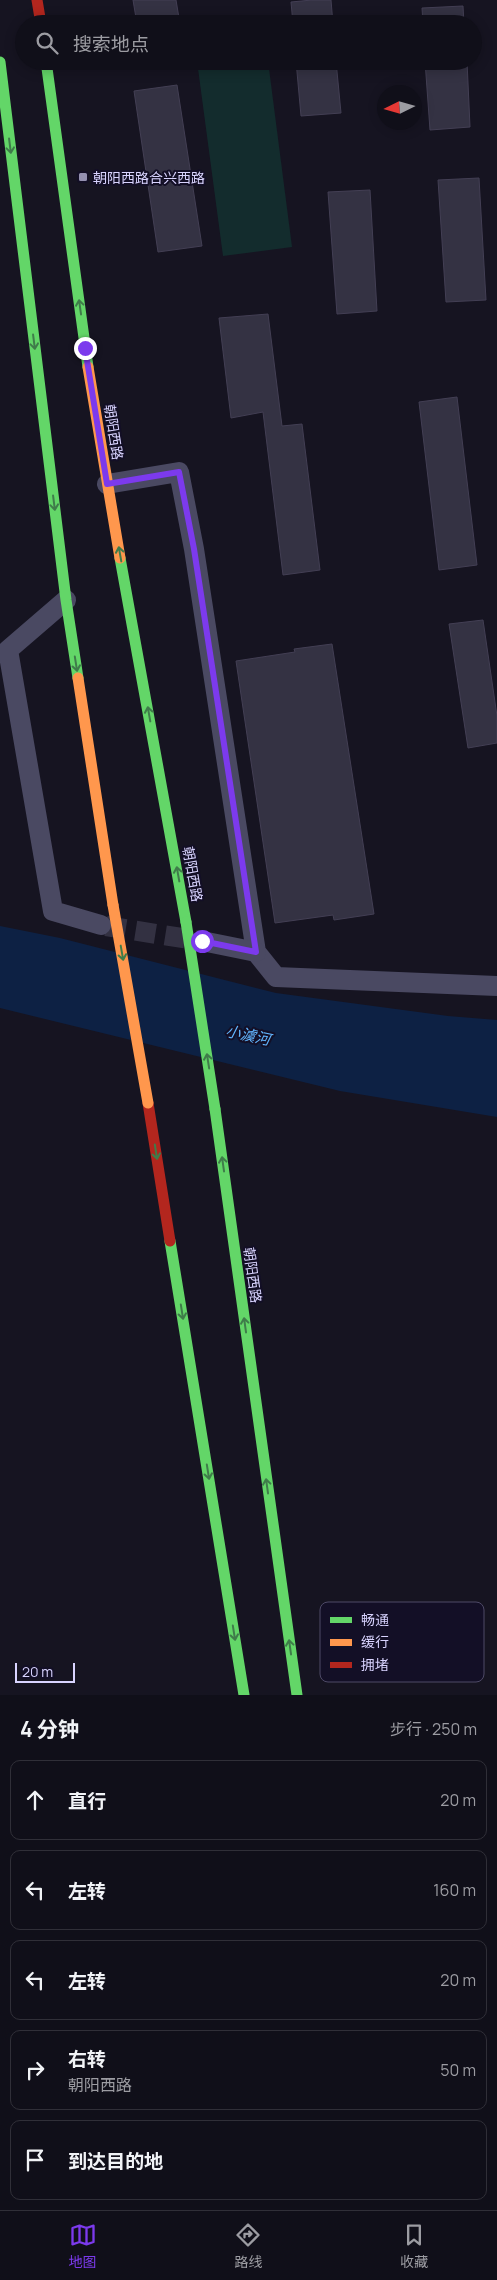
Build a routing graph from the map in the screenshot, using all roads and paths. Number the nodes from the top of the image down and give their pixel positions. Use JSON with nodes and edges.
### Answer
{"nodes":[{"id":1,"x":38,"y":0,"type":"edge"},
{"id":2,"x":40,"y":15,"type":"edge"},
{"id":3,"x":0,"y":62,"type":"edge"},
{"id":4,"x":47,"y":70,"type":"edge"},
{"id":5,"x":107,"y":484,"type":"junction"},
{"id":6,"x":66,"y":600,"type":"junction"},
{"id":7,"x":101,"y":925,"type":"tunnel mouth"},
{"id":8,"x":202,"y":941,"type":"tunnel mouth"},
{"id":9,"x":256,"y":952,"type":"junction"},
{"id":10,"x":497,"y":986,"type":"edge"},
{"id":11,"x":244,"y":1695,"type":"edge"},
{"id":12,"x":297,"y":1695,"type":"edge"}],
"edges":[{"from":1,"to":2,"type":"main road"},
{"from":3,"to":6,"type":"main road","one_way":true},
{"from":5,"to":4,"type":"main road","name":"朝阳西路","one_way":true},
{"from":5,"to":9,"type":"street"},
{"from":12,"to":5,"type":"main road","name":"朝阳西路","one_way":true,"bridge":true},
{"from":6,"to":7,"type":"street"},
{"from":6,"to":11,"type":"main road","one_way":true,"bridge":true},
{"from":8,"to":9,"type":"street"},
{"from":9,"to":10,"type":"street"}]}
